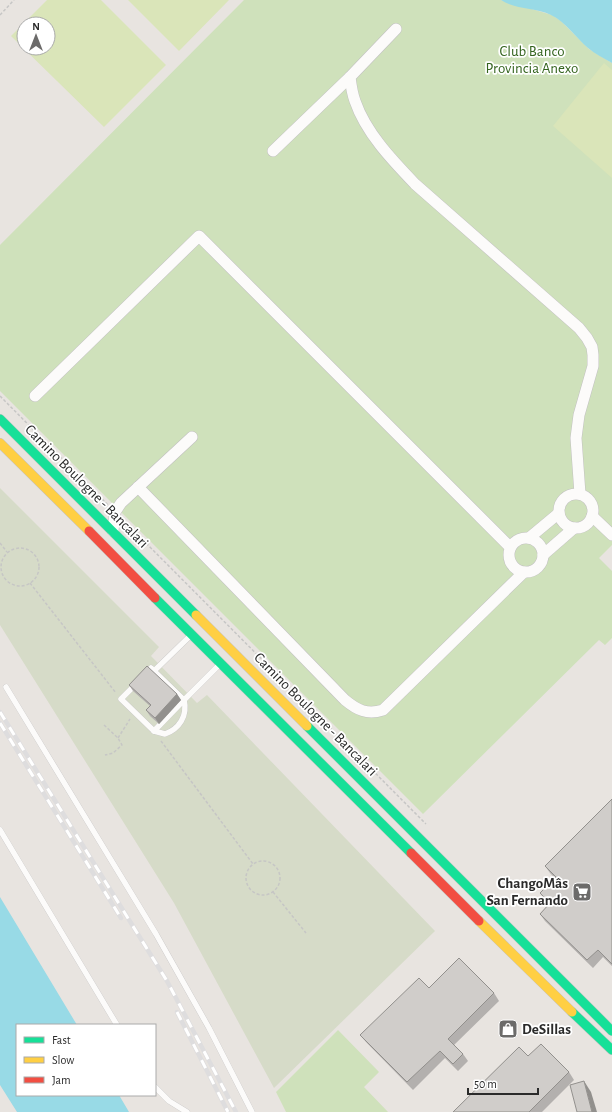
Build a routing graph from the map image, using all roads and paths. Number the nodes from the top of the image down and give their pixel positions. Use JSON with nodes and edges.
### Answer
{"nodes":[{"id":1,"x":14,"y":0,"type":"edge"},
{"id":2,"x":0,"y":15,"type":"edge"},
{"id":3,"x":396,"y":30,"type":"dead end"},
{"id":4,"x":350,"y":77,"type":"junction"},
{"id":5,"x":273,"y":152,"type":"dead end"},
{"id":6,"x":0,"y":396,"type":"edge"},
{"id":7,"x":35,"y":396,"type":"dead end"},
{"id":8,"x":0,"y":419,"type":"edge"},
{"id":9,"x":192,"y":437,"type":"dead end"},
{"id":10,"x":0,"y":443,"type":"edge"},
{"id":11,"x":138,"y":487,"type":"junction"},
{"id":12,"x":580,"y":494,"type":"junction"},
{"id":13,"x":115,"y":512,"type":"junction"},
{"id":14,"x":559,"y":514,"type":"junction"},
{"id":15,"x":592,"y":516,"type":"junction"},
{"id":16,"x":574,"y":528,"type":"junction"},
{"id":17,"x":113,"y":532,"type":"junction"},
{"id":18,"x":612,"y":535,"type":"edge"},
{"id":19,"x":529,"y":538,"type":"junction"},
{"id":20,"x":0,"y":543,"type":"edge"},
{"id":21,"x":510,"y":547,"type":"junction"},
{"id":22,"x":8,"y":552,"type":"junction"},
{"id":23,"x":543,"y":555,"type":"junction"},
{"id":24,"x":524,"y":572,"type":"junction"},
{"id":25,"x":30,"y":584,"type":"junction"},
{"id":26,"x":192,"y":634,"type":"junction"},
{"id":27,"x":221,"y":663,"type":"junction"},
{"id":28,"x":154,"y":671,"type":"junction"},
{"id":29,"x":6,"y":687,"type":"dead end"},
{"id":30,"x":121,"y":699,"type":"junction"},
{"id":31,"x":184,"y":700,"type":"junction"},
{"id":32,"x":134,"y":712,"type":"junction"},
{"id":33,"x":104,"y":725,"type":"dead end"},
{"id":34,"x":154,"y":731,"type":"junction"},
{"id":35,"x":118,"y":738,"type":"junction"},
{"id":36,"x":105,"y":755,"type":"dead end"},
{"id":37,"x":426,"y":824,"type":"dead end"},
{"id":38,"x":0,"y":830,"type":"edge"},
{"id":39,"x":252,"y":864,"type":"junction"},
{"id":40,"x":273,"y":892,"type":"junction"},
{"id":41,"x":306,"y":933,"type":"dead end"},
{"id":42,"x":116,"y":1024,"type":"edge"},
{"id":43,"x":612,"y":1031,"type":"edge"},
{"id":44,"x":612,"y":1050,"type":"edge"},
{"id":45,"x":156,"y":1089,"type":"edge"},
{"id":46,"x":188,"y":1112,"type":"edge"},
{"id":47,"x":252,"y":1112,"type":"edge"}],
"edges":[{"from":1,"to":2,"type":"path"},
{"from":3,"to":4,"type":"street"},
{"from":4,"to":5,"type":"street"},
{"from":4,"to":12,"type":"street"},
{"from":6,"to":13,"type":"path"},
{"from":7,"to":21,"type":"street"},
{"from":8,"to":17,"type":"main road","name":"Camino Boulogne - Bancalari"},
{"from":9,"to":11,"type":"street"},
{"from":10,"to":26,"type":"main road","name":"Camino Boulogne - Bancalari"},
{"from":11,"to":13,"type":"street"},
{"from":11,"to":24,"type":"street"},
{"from":12,"to":14,"type":"street"},
{"from":12,"to":15,"type":"street"},
{"from":13,"to":17,"type":"street"},
{"from":13,"to":37,"type":"path"},
{"from":14,"to":16,"type":"street"},
{"from":14,"to":19,"type":"street"},
{"from":15,"to":16,"type":"street"},
{"from":15,"to":18,"type":"street"},
{"from":16,"to":23,"type":"street"},
{"from":17,"to":43,"type":"main road","name":"Camino Boulogne - Bancalari"},
{"from":19,"to":21,"type":"street"},
{"from":19,"to":23,"type":"street"},
{"from":20,"to":22,"type":"path"},
{"from":21,"to":24,"type":"street"},
{"from":22,"to":25,"type":"path"},
{"from":22,"to":25,"type":"path"},
{"from":23,"to":24,"type":"street"},
{"from":25,"to":30,"type":"path"},
{"from":26,"to":27,"type":"main road","name":"Camino Boulogne - Bancalari"},
{"from":26,"to":28,"type":"lane"},
{"from":27,"to":31,"type":"lane"},
{"from":27,"to":44,"type":"main road","name":"Camino Boulogne - Bancalari"},
{"from":28,"to":30,"type":"lane"},
{"from":28,"to":31,"type":"lane"},
{"from":29,"to":47,"type":"lane"},
{"from":30,"to":32,"type":"lane"},
{"from":31,"to":34,"type":"lane"},
{"from":31,"to":34,"type":"lane"},
{"from":32,"to":34,"type":"lane"},
{"from":32,"to":35,"type":"path"},
{"from":33,"to":35,"type":"path"},
{"from":34,"to":39,"type":"path"},
{"from":35,"to":36,"type":"path"},
{"from":38,"to":42,"type":"lane"},
{"from":39,"to":40,"type":"path"},
{"from":39,"to":40,"type":"path"},
{"from":40,"to":41,"type":"path"},
{"from":45,"to":46,"type":"lane"}]}
